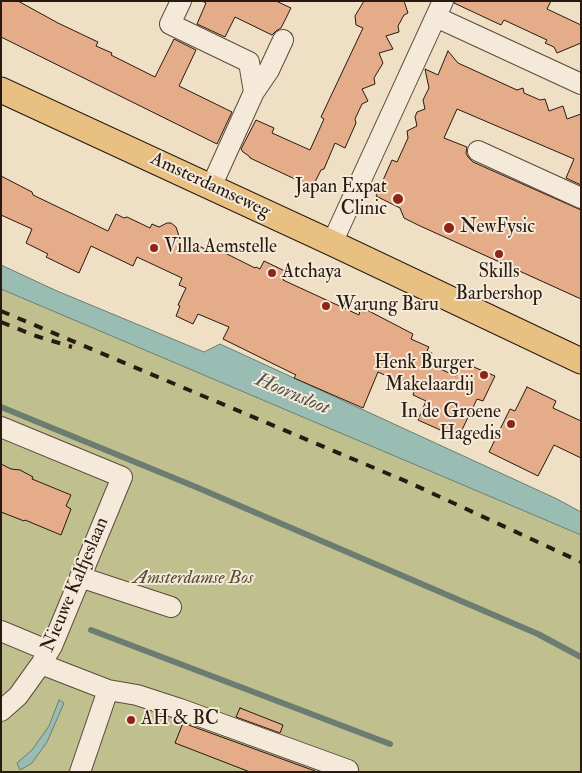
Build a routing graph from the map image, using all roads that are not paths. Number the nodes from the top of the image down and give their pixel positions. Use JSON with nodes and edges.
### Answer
{"nodes":[{"id":1,"x":181,"y":1,"type":"edge"},
{"id":2,"x":440,"y":9,"type":"edge"},
{"id":3,"x":283,"y":40,"type":"dead end"},
{"id":4,"x":581,"y":84,"type":"edge"},
{"id":5,"x":1,"y":90,"type":"edge"},
{"id":6,"x":254,"y":92,"type":"junction"},
{"id":7,"x":478,"y":151,"type":"dead end"},
{"id":8,"x":211,"y":187,"type":"junction"},
{"id":9,"x":581,"y":198,"type":"edge"},
{"id":10,"x":332,"y":243,"type":"junction"},
{"id":11,"x":581,"y":361,"type":"edge"},
{"id":12,"x":1,"y":427,"type":"edge"},
{"id":13,"x":80,"y":577,"type":"junction"},
{"id":14,"x":171,"y":607,"type":"dead end"},
{"id":15,"x":1,"y":631,"type":"edge"},
{"id":16,"x":45,"y":657,"type":"junction"},
{"id":17,"x":108,"y":690,"type":"junction"},
{"id":18,"x":1,"y":711,"type":"edge"},
{"id":19,"x":348,"y":770,"type":"dead end"},
{"id":20,"x":80,"y":772,"type":"edge"}],
"edges":[{"from":1,"to":6,"type":"street"},
{"from":2,"to":4,"type":"street"},
{"from":2,"to":10,"type":"street"},
{"from":3,"to":6,"type":"street"},
{"from":5,"to":8,"type":"main road","name":"Amsterdamseweg"},
{"from":6,"to":8,"type":"street"},
{"from":7,"to":9,"type":"street"},
{"from":8,"to":10,"type":"main road","name":"Amsterdamseweg"},
{"from":10,"to":11,"type":"main road","name":"Amsterdamseweg"},
{"from":12,"to":13,"type":"street","name":"Nieuwe Kalfjeslaan"},
{"from":13,"to":14,"type":"street"},
{"from":13,"to":16,"type":"street","name":"Nieuwe Kalfjeslaan"},
{"from":15,"to":16,"type":"street"},
{"from":16,"to":17,"type":"street"},
{"from":16,"to":18,"type":"street","name":"Nieuwe Kalfjeslaan"},
{"from":17,"to":19,"type":"street"},
{"from":17,"to":20,"type":"street"}]}
